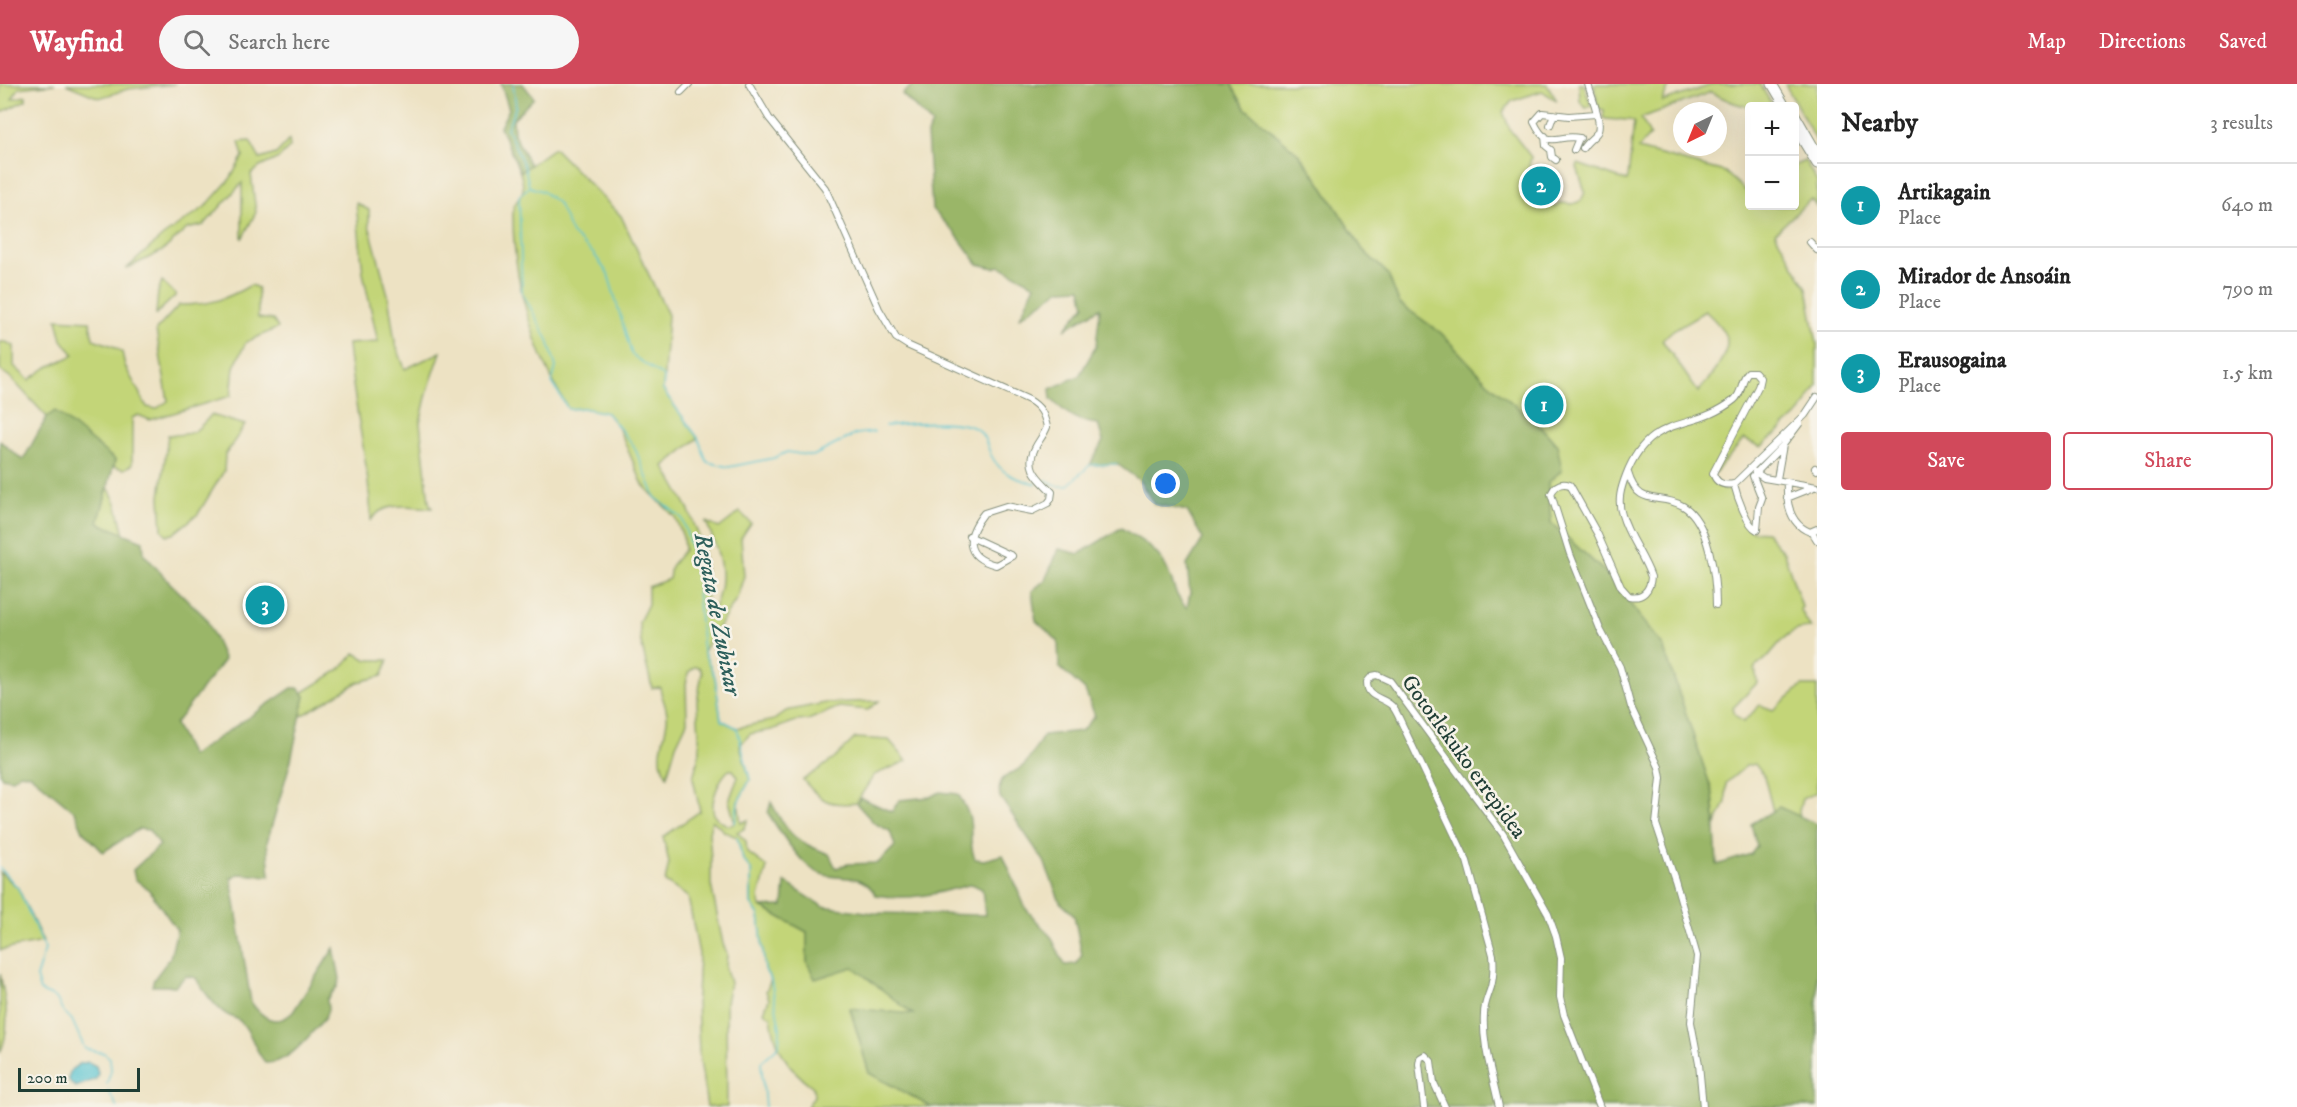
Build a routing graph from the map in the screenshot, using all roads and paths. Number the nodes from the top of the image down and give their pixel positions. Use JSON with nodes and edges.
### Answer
{"nodes":[{"id":1,"x":689,"y":84,"type":"edge"},
{"id":2,"x":749,"y":84,"type":"edge"},
{"id":3,"x":1588,"y":84,"type":"edge"},
{"id":4,"x":1772,"y":84,"type":"edge"},
{"id":5,"x":1779,"y":84,"type":"edge"},
{"id":6,"x":681,"y":92,"type":"dead end"},
{"id":7,"x":1783,"y":102,"type":"edge"},
{"id":8,"x":1789,"y":102,"type":"edge"},
{"id":9,"x":1554,"y":114,"type":"junction"},
{"id":10,"x":1596,"y":114,"type":"junction"},
{"id":11,"x":1799,"y":122,"type":"edge"},
{"id":12,"x":1551,"y":125,"type":"dead end"},
{"id":13,"x":1799,"y":134,"type":"edge"},
{"id":14,"x":1545,"y":136,"type":"junction"},
{"id":15,"x":1579,"y":138,"type":"junction"},
{"id":16,"x":1589,"y":138,"type":"junction"},
{"id":17,"x":1582,"y":148,"type":"dead end"},
{"id":18,"x":1574,"y":150,"type":"dead end"},
{"id":19,"x":1817,"y":153,"type":"edge"},
{"id":20,"x":1556,"y":160,"type":"dead end"},
{"id":21,"x":1817,"y":164,"type":"edge"},
{"id":22,"x":1810,"y":242,"type":"dead end"},
{"id":23,"x":1817,"y":250,"type":"edge"},
{"id":24,"x":1817,"y":398,"type":"edge"},
{"id":25,"x":1802,"y":418,"type":"junction"},
{"id":26,"x":1783,"y":445,"type":"junction"},
{"id":27,"x":1755,"y":472,"type":"junction"},
{"id":28,"x":1627,"y":473,"type":"junction"},
{"id":29,"x":1777,"y":479,"type":"junction"},
{"id":30,"x":1787,"y":482,"type":"junction"},
{"id":31,"x":1734,"y":484,"type":"junction"},
{"id":32,"x":1815,"y":487,"type":"edge"},
{"id":33,"x":1787,"y":498,"type":"junction"},
{"id":34,"x":1815,"y":531,"type":"edge"},
{"id":35,"x":969,"y":536,"type":"junction"},
{"id":36,"x":1817,"y":540,"type":"edge"},
{"id":37,"x":1716,"y":605,"type":"dead end"},
{"id":38,"x":1424,"y":1107,"type":"edge"},
{"id":39,"x":1445,"y":1107,"type":"edge"},
{"id":40,"x":1499,"y":1107,"type":"edge"},
{"id":41,"x":1600,"y":1107,"type":"edge"},
{"id":42,"x":1703,"y":1107,"type":"edge"}],
"edges":[{"from":1,"to":6,"type":"street"},
{"from":2,"to":35,"type":"street"},
{"from":3,"to":10,"type":"street"},
{"from":4,"to":7,"type":"highway"},
{"from":5,"to":8,"type":"highway"},
{"from":9,"to":10,"type":"street"},
{"from":9,"to":12,"type":"street"},
{"from":9,"to":14,"type":"street"},
{"from":10,"to":16,"type":"street"},
{"from":11,"to":19,"type":"highway"},
{"from":13,"to":21,"type":"highway"},
{"from":14,"to":15,"type":"street"},
{"from":14,"to":20,"type":"street"},
{"from":15,"to":16,"type":"street"},
{"from":15,"to":18,"type":"street"},
{"from":16,"to":17,"type":"street"},
{"from":22,"to":23,"type":"street"},
{"from":24,"to":25,"type":"street"},
{"from":25,"to":26,"type":"street"},
{"from":25,"to":31,"type":"street"},
{"from":26,"to":27,"type":"street"},
{"from":26,"to":29,"type":"street"},
{"from":27,"to":29,"type":"street"},
{"from":27,"to":31,"type":"street"},
{"from":28,"to":31,"type":"street"},
{"from":28,"to":37,"type":"street"},
{"from":28,"to":42,"type":"street"},
{"from":29,"to":30,"type":"street"},
{"from":30,"to":32,"type":"street"},
{"from":30,"to":33,"type":"street"},
{"from":32,"to":33,"type":"street"},
{"from":33,"to":34,"type":"street"},
{"from":34,"to":36,"type":"street"},
{"from":35,"to":35,"type":"street"},
{"from":38,"to":39,"type":"street"},
{"from":40,"to":41,"type":"street","name":"Gotorlekuko errepidea"}]}
